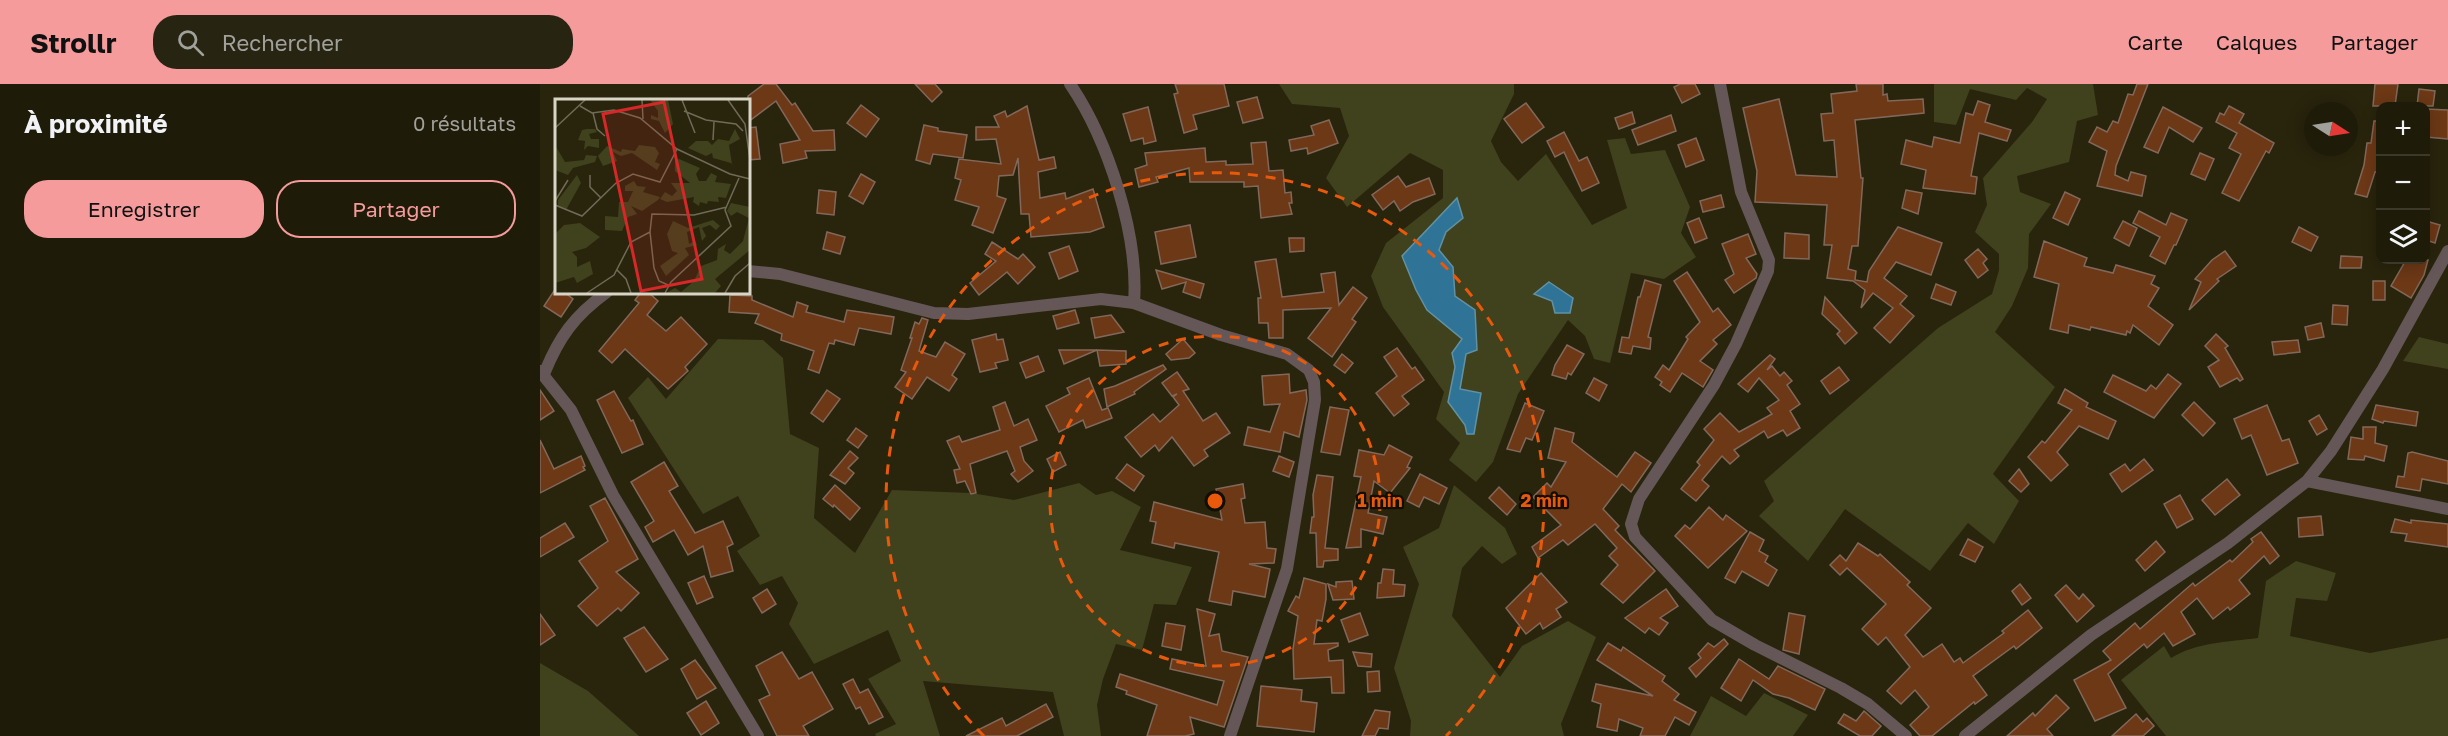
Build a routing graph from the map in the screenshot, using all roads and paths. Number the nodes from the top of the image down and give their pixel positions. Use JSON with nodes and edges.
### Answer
{"nodes":[{"id":1,"x":1070,"y":84,"type":"edge"},
{"id":2,"x":1720,"y":84,"type":"edge"},
{"id":3,"x":2448,"y":250,"type":"edge"},
{"id":4,"x":750,"y":271,"type":"edge"},
{"id":5,"x":604,"y":294,"type":"edge"},
{"id":6,"x":1134,"y":303,"type":"junction"},
{"id":7,"x":542,"y":372,"type":"edge"},
{"id":8,"x":2307,"y":481,"type":"junction"},
{"id":9,"x":2448,"y":508,"type":"edge"},
{"id":10,"x":758,"y":736,"type":"edge"},
{"id":11,"x":1230,"y":736,"type":"edge"},
{"id":12,"x":1906,"y":736,"type":"edge"},
{"id":13,"x":1965,"y":736,"type":"edge"}],
"edges":[{"from":1,"to":6,"type":"street"},
{"from":2,"to":12,"type":"street"},
{"from":3,"to":8,"type":"street"},
{"from":4,"to":6,"type":"street"},
{"from":5,"to":7,"type":"street"},
{"from":6,"to":11,"type":"street"},
{"from":7,"to":10,"type":"street"},
{"from":8,"to":9,"type":"street"},
{"from":8,"to":13,"type":"street"}]}
